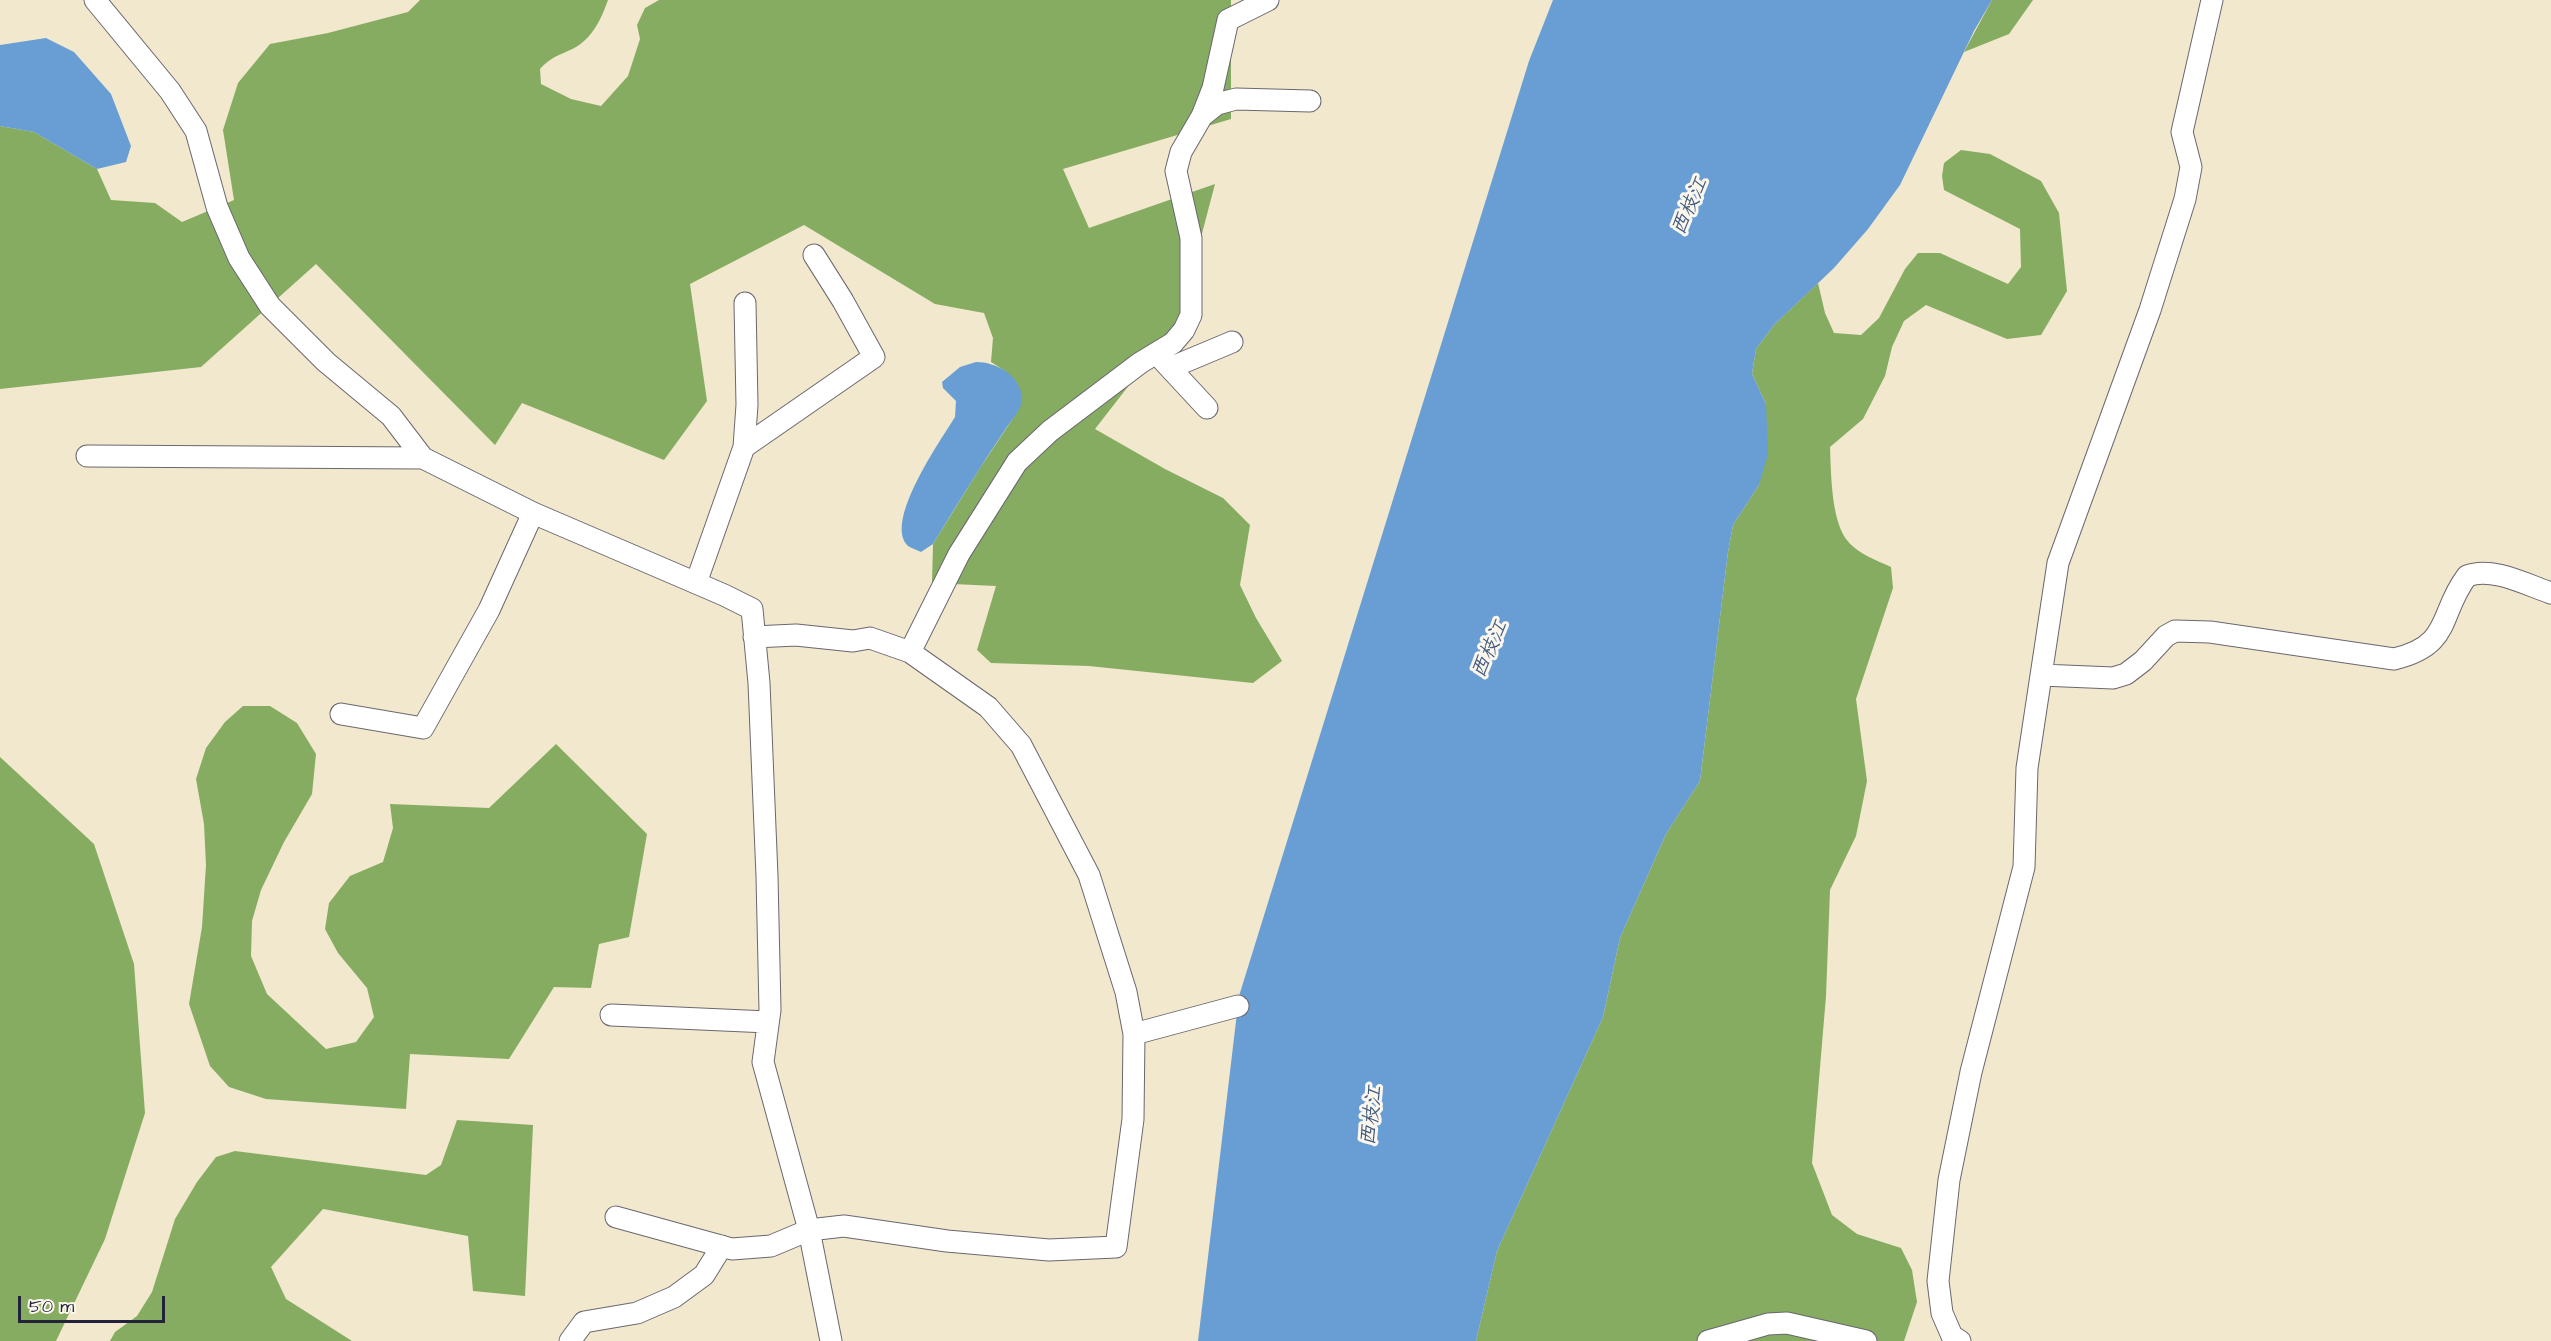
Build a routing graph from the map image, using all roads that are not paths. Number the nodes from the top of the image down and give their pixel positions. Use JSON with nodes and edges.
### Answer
{"nodes":[{"id":1,"x":95,"y":0,"type":"edge"},
{"id":2,"x":1268,"y":0,"type":"edge"},
{"id":3,"x":2212,"y":0,"type":"edge"},
{"id":4,"x":1311,"y":101,"type":"dead end"},
{"id":5,"x":1202,"y":116,"type":"junction"},
{"id":6,"x":814,"y":255,"type":"dead end"},
{"id":7,"x":745,"y":303,"type":"dead end"},
{"id":8,"x":1232,"y":342,"type":"dead end"},
{"id":9,"x":1163,"y":361,"type":"junction"},
{"id":10,"x":1207,"y":408,"type":"dead end"},
{"id":11,"x":744,"y":447,"type":"junction"},
{"id":12,"x":87,"y":456,"type":"dead end"},
{"id":13,"x":423,"y":458,"type":"junction"},
{"id":14,"x":533,"y":513,"type":"junction"},
{"id":15,"x":696,"y":583,"type":"junction"},
{"id":16,"x":2551,"y":593,"type":"edge"},
{"id":17,"x":754,"y":637,"type":"junction"},
{"id":18,"x":910,"y":652,"type":"junction"},
{"id":19,"x":2041,"y":675,"type":"junction"},
{"id":20,"x":341,"y":714,"type":"dead end"},
{"id":21,"x":1238,"y":1006,"type":"dead end"},
{"id":22,"x":611,"y":1015,"type":"dead end"},
{"id":23,"x":768,"y":1022,"type":"junction"},
{"id":24,"x":1134,"y":1034,"type":"junction"},
{"id":25,"x":616,"y":1217,"type":"dead end"},
{"id":26,"x":809,"y":1230,"type":"junction"},
{"id":27,"x":722,"y":1246,"type":"junction"},
{"id":28,"x":570,"y":1341,"type":"edge"},
{"id":29,"x":831,"y":1341,"type":"edge"},
{"id":30,"x":1708,"y":1341,"type":"edge"},
{"id":31,"x":1866,"y":1341,"type":"edge"},
{"id":32,"x":1960,"y":1341,"type":"edge"}],
"edges":[{"from":1,"to":13,"type":"street"},
{"from":2,"to":5,"type":"street"},
{"from":3,"to":19,"type":"street"},
{"from":4,"to":5,"type":"street"},
{"from":5,"to":9,"type":"street"},
{"from":6,"to":11,"type":"street"},
{"from":7,"to":11,"type":"street"},
{"from":8,"to":9,"type":"street"},
{"from":9,"to":10,"type":"street"},
{"from":9,"to":18,"type":"street"},
{"from":11,"to":15,"type":"street"},
{"from":12,"to":13,"type":"street"},
{"from":13,"to":14,"type":"street"},
{"from":14,"to":15,"type":"street"},
{"from":14,"to":20,"type":"street"},
{"from":15,"to":17,"type":"street"},
{"from":16,"to":19,"type":"street"},
{"from":17,"to":18,"type":"street"},
{"from":17,"to":23,"type":"street"},
{"from":18,"to":24,"type":"street"},
{"from":19,"to":32,"type":"street"},
{"from":21,"to":24,"type":"street"},
{"from":22,"to":23,"type":"street"},
{"from":23,"to":26,"type":"street"},
{"from":24,"to":26,"type":"street"},
{"from":25,"to":27,"type":"street"},
{"from":26,"to":27,"type":"street"},
{"from":26,"to":29,"type":"street"},
{"from":27,"to":28,"type":"street"},
{"from":30,"to":31,"type":"street"}]}
